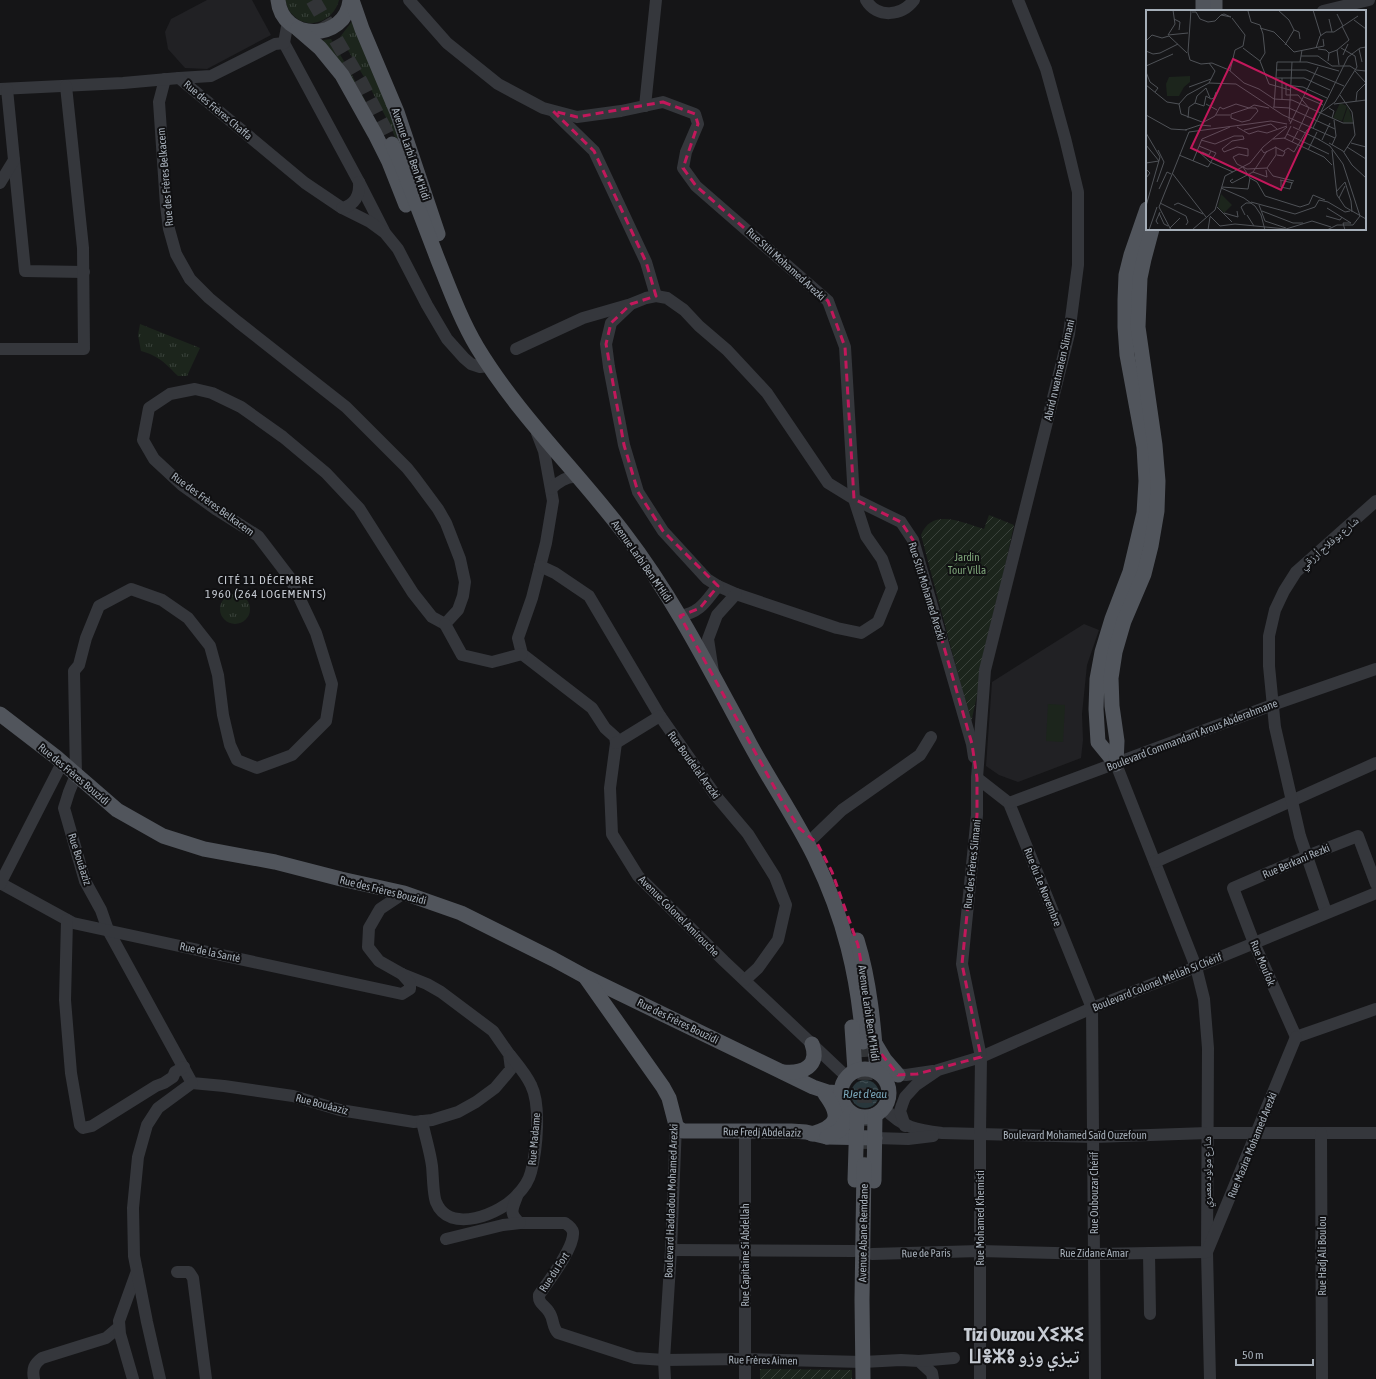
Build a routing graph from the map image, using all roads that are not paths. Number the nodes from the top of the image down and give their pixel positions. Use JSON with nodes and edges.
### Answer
{"nodes":[{"id":1,"x":267,"y":0,"type":"edge"},
{"id":2,"x":351,"y":0,"type":"edge"},
{"id":3,"x":409,"y":0,"type":"edge"},
{"id":4,"x":656,"y":0,"type":"edge"},
{"id":5,"x":866,"y":0,"type":"edge"},
{"id":6,"x":914,"y":0,"type":"edge"},
{"id":7,"x":1018,"y":0,"type":"edge"},
{"id":8,"x":1215,"y":0,"type":"edge"},
{"id":9,"x":1369,"y":0,"type":"edge"},
{"id":10,"x":1216,"y":10,"type":"edge"},
{"id":11,"x":1327,"y":10,"type":"edge"},
{"id":12,"x":286,"y":15,"type":"edge"},
{"id":13,"x":284,"y":43,"type":"junction"},
{"id":14,"x":179,"y":78,"type":"junction"},
{"id":15,"x":165,"y":79,"type":"junction"},
{"id":16,"x":66,"y":86,"type":"junction"},
{"id":17,"x":3,"y":89,"type":"edge"},
{"id":18,"x":645,"y":106,"type":"junction"},
{"id":19,"x":553,"y":111,"type":"junction"},
{"id":20,"x":392,"y":144,"type":"tunnel mouth"},
{"id":21,"x":14,"y":160,"type":"junction"},
{"id":22,"x":0,"y":182,"type":"edge"},
{"id":23,"x":359,"y":182,"type":"junction"},
{"id":24,"x":342,"y":208,"type":"junction"},
{"id":25,"x":1146,"y":212,"type":"edge"},
{"id":26,"x":1152,"y":230,"type":"edge"},
{"id":27,"x":385,"y":233,"type":"junction"},
{"id":28,"x":84,"y":272,"type":"junction"},
{"id":29,"x":656,"y":296,"type":"junction"},
{"id":30,"x":632,"y":304,"type":"junction"},
{"id":31,"x":458,"y":312,"type":"junction"},
{"id":32,"x":0,"y":349,"type":"edge"},
{"id":33,"x":516,"y":349,"type":"dead end"},
{"id":34,"x":489,"y":366,"type":"junction"},
{"id":35,"x":533,"y":424,"type":"junction"},
{"id":36,"x":578,"y":477,"type":"junction"},
{"id":37,"x":551,"y":489,"type":"junction"},
{"id":38,"x":854,"y":499,"type":"junction"},
{"id":39,"x":1376,"y":501,"type":"edge"},
{"id":40,"x":540,"y":566,"type":"junction"},
{"id":41,"x":718,"y":586,"type":"junction"},
{"id":42,"x":736,"y":594,"type":"junction"},
{"id":43,"x":680,"y":616,"type":"junction"},
{"id":44,"x":445,"y":624,"type":"junction"},
{"id":45,"x":522,"y":654,"type":"junction"},
{"id":46,"x":1376,"y":669,"type":"edge"},
{"id":47,"x":985,"y":670,"type":"joint"},
{"id":48,"x":713,"y":675,"type":"junction"},
{"id":49,"x":1272,"y":704,"type":"junction"},
{"id":50,"x":0,"y":714,"type":"edge"},
{"id":51,"x":660,"y":716,"type":"junction"},
{"id":52,"x":931,"y":736,"type":"dead end"},
{"id":53,"x":616,"y":743,"type":"junction"},
{"id":54,"x":1376,"y":762,"type":"edge"},
{"id":55,"x":62,"y":763,"type":"junction"},
{"id":56,"x":1116,"y":764,"type":"junction"},
{"id":57,"x":76,"y":775,"type":"junction"},
{"id":58,"x":977,"y":778,"type":"junction"},
{"id":59,"x":1292,"y":800,"type":"junction"},
{"id":60,"x":1009,"y":803,"type":"junction"},
{"id":61,"x":799,"y":828,"type":"junction"},
{"id":62,"x":813,"y":838,"type":"junction"},
{"id":63,"x":1307,"y":856,"type":"junction"},
{"id":64,"x":1154,"y":862,"type":"junction"},
{"id":65,"x":0,"y":884,"type":"edge"},
{"id":66,"x":1376,"y":884,"type":"edge"},
{"id":67,"x":1233,"y":888,"type":"joint"},
{"id":68,"x":1376,"y":892,"type":"edge"},
{"id":69,"x":404,"y":893,"type":"junction"},
{"id":70,"x":1326,"y":912,"type":"junction"},
{"id":71,"x":67,"y":920,"type":"junction"},
{"id":72,"x":108,"y":930,"type":"junction"},
{"id":73,"x":1254,"y":943,"type":"junction"},
{"id":74,"x":1196,"y":967,"type":"junction"},
{"id":75,"x":402,"y":974,"type":"junction"},
{"id":76,"x":586,"y":977,"type":"junction"},
{"id":77,"x":745,"y":980,"type":"junction"},
{"id":78,"x":1092,"y":1008,"type":"junction"},
{"id":79,"x":1376,"y":1010,"type":"edge"},
{"id":80,"x":1296,"y":1037,"type":"junction"},
{"id":81,"x":869,"y":1042,"type":"junction"},
{"id":82,"x":812,"y":1044,"type":"junction"},
{"id":83,"x":509,"y":1054,"type":"junction"},
{"id":84,"x":981,"y":1057,"type":"junction"},
{"id":85,"x":184,"y":1068,"type":"junction"},
{"id":86,"x":938,"y":1070,"type":"junction"},
{"id":87,"x":782,"y":1071,"type":"junction"},
{"id":88,"x":878,"y":1072,"type":"junction"},
{"id":89,"x":851,"y":1074,"type":"junction"},
{"id":90,"x":898,"y":1075,"type":"junction"},
{"id":91,"x":192,"y":1083,"type":"junction"},
{"id":92,"x":823,"y":1090,"type":"junction"},
{"id":93,"x":841,"y":1093,"type":"junction"},
{"id":94,"x":880,"y":1112,"type":"junction"},
{"id":95,"x":854,"y":1114,"type":"junction"},
{"id":96,"x":422,"y":1121,"type":"junction"},
{"id":97,"x":676,"y":1125,"type":"junction"},
{"id":98,"x":905,"y":1126,"type":"junction"},
{"id":99,"x":745,"y":1131,"type":"junction"},
{"id":100,"x":942,"y":1133,"type":"junction"},
{"id":101,"x":1207,"y":1133,"type":"junction"},
{"id":102,"x":1256,"y":1133,"type":"junction"},
{"id":103,"x":1321,"y":1133,"type":"junction"},
{"id":104,"x":1376,"y":1133,"type":"edge"},
{"id":105,"x":812,"y":1134,"type":"junction"},
{"id":106,"x":980,"y":1134,"type":"junction"},
{"id":107,"x":827,"y":1137,"type":"junction"},
{"id":108,"x":1094,"y":1137,"type":"junction"},
{"id":109,"x":856,"y":1138,"type":"junction"},
{"id":110,"x":874,"y":1138,"type":"junction"},
{"id":111,"x":864,"y":1165,"type":"tunnel mouth"},
{"id":112,"x":517,"y":1196,"type":"junction"},
{"id":113,"x":520,"y":1223,"type":"junction"},
{"id":114,"x":446,"y":1239,"type":"dead end"},
{"id":115,"x":671,"y":1250,"type":"junction"},
{"id":116,"x":744,"y":1251,"type":"junction"},
{"id":117,"x":854,"y":1251,"type":"junction"},
{"id":118,"x":980,"y":1251,"type":"junction"},
{"id":119,"x":1208,"y":1252,"type":"junction"},
{"id":120,"x":1149,"y":1253,"type":"junction"},
{"id":121,"x":872,"y":1254,"type":"junction"},
{"id":122,"x":1094,"y":1254,"type":"junction"},
{"id":123,"x":137,"y":1271,"type":"junction"},
{"id":124,"x":177,"y":1272,"type":"dead end"},
{"id":125,"x":862,"y":1300,"type":"junction"},
{"id":126,"x":1150,"y":1314,"type":"dead end"},
{"id":127,"x":119,"y":1327,"type":"junction"},
{"id":128,"x":954,"y":1358,"type":"dead end"},
{"id":129,"x":745,"y":1359,"type":"junction"},
{"id":130,"x":664,"y":1360,"type":"junction"},
{"id":131,"x":919,"y":1361,"type":"junction"},
{"id":132,"x":863,"y":1362,"type":"junction"},
{"id":133,"x":34,"y":1379,"type":"edge"},
{"id":134,"x":132,"y":1379,"type":"edge"},
{"id":135,"x":160,"y":1379,"type":"edge"},
{"id":136,"x":206,"y":1379,"type":"edge"},
{"id":137,"x":665,"y":1379,"type":"edge"},
{"id":138,"x":745,"y":1379,"type":"edge"},
{"id":139,"x":863,"y":1379,"type":"edge"},
{"id":140,"x":934,"y":1379,"type":"edge"},
{"id":141,"x":980,"y":1379,"type":"edge"},
{"id":142,"x":1095,"y":1379,"type":"edge"},
{"id":143,"x":1210,"y":1379,"type":"edge"},
{"id":144,"x":1322,"y":1379,"type":"edge"}],
"edges":[{"from":1,"to":12,"type":"main road","name":"Avenue Larbi Ben M'Hidi"},
{"from":2,"to":12,"type":"main road"},
{"from":2,"to":31,"type":"main road","name":"Avenue Larbi Ben M'Hidi"},
{"from":3,"to":19,"type":"street","name":"Rue Stiti Mohamed Arezki"},
{"from":4,"to":18,"type":"street"},
{"from":5,"to":6,"type":"street"},
{"from":7,"to":47,"type":"street","name":"Abrid n watmaten Slimani"},
{"from":8,"to":10,"type":"main road"},
{"from":9,"to":11,"type":"street"},
{"from":12,"to":13,"type":"street"},
{"from":12,"to":31,"type":"main road","name":"Avenue Larbi Ben M'Hidi"},
{"from":13,"to":14,"type":"street"},
{"from":13,"to":23,"type":"street"},
{"from":14,"to":15,"type":"street","name":"Rue des Frères Chaffa"},
{"from":14,"to":24,"type":"street","name":"Rue des Frères Chaffa"},
{"from":15,"to":16,"type":"street","name":"Rue des Frères Chaffa"},
{"from":15,"to":44,"type":"street","name":"Rue des Frères Belkacem"},
{"from":16,"to":17,"type":"street","name":"Rue des Frères Chaffa"},
{"from":16,"to":28,"type":"street"},
{"from":17,"to":21,"type":"street"},
{"from":18,"to":19,"type":"street","name":"Rue Stiti Mohamed Arezki"},
{"from":18,"to":38,"type":"street","name":"Rue Stiti Mohamed Arezki"},
{"from":19,"to":29,"type":"street"},
{"from":20,"to":31,"type":"main road","name":"Avenue Larbi Ben M'Hidi"},
{"from":21,"to":22,"type":"street"},
{"from":21,"to":28,"type":"street"},
{"from":23,"to":24,"type":"street"},
{"from":23,"to":27,"type":"street"},
{"from":24,"to":27,"type":"street","name":"Rue des Frères Chaffa"},
{"from":25,"to":56,"type":"main road"},
{"from":26,"to":56,"type":"main road"},
{"from":27,"to":34,"type":"street","name":"Rue des Frères Chaffa"},
{"from":28,"to":32,"type":"street"},
{"from":29,"to":30,"type":"street"},
{"from":29,"to":38,"type":"street"},
{"from":30,"to":33,"type":"street"},
{"from":30,"to":41,"type":"street"},
{"from":31,"to":34,"type":"main road","name":"Avenue Larbi Ben M'Hidi"},
{"from":34,"to":35,"type":"main road","name":"Avenue Larbi Ben M'Hidi"},
{"from":35,"to":36,"type":"main road","name":"Avenue Larbi Ben M'Hidi"},
{"from":35,"to":37,"type":"street"},
{"from":36,"to":37,"type":"street"},
{"from":36,"to":43,"type":"main road","name":"Avenue Larbi Ben M'Hidi"},
{"from":37,"to":40,"type":"street"},
{"from":38,"to":42,"type":"street"},
{"from":38,"to":58,"type":"street","name":"Rue Stiti Mohamed Arezki"},
{"from":39,"to":49,"type":"street","name":"شارع بوفلاح أرزقي"},
{"from":40,"to":45,"type":"street"},
{"from":40,"to":51,"type":"street","name":"Rue Boudelal Arezki"},
{"from":41,"to":42,"type":"street"},
{"from":41,"to":43,"type":"street"},
{"from":42,"to":48,"type":"street"},
{"from":43,"to":48,"type":"main road","name":"Avenue Larbi Ben M'Hidi"},
{"from":44,"to":45,"type":"street"},
{"from":44,"to":57,"type":"street","name":"Rue des Frères Belkacem"},
{"from":45,"to":53,"type":"street"},
{"from":46,"to":49,"type":"street","name":"Boulevard Commandant Arous Abderahmane"},
{"from":47,"to":58,"type":"street","name":"Rue des Frères Slimani"},
{"from":48,"to":61,"type":"main road","name":"Avenue Larbi Ben M'Hidi"},
{"from":49,"to":56,"type":"street","name":"Boulevard Commandant Arous Abderahmane"},
{"from":49,"to":59,"type":"street","name":"شارع بوفلاح أرزقي"},
{"from":50,"to":55,"type":"main road","name":"Rue des Frères Bouzidi"},
{"from":51,"to":53,"type":"street"},
{"from":51,"to":77,"type":"street","name":"Rue Boudelal Arezki"},
{"from":52,"to":62,"type":"street"},
{"from":53,"to":77,"type":"street","name":"Avenue Colonel Amirouche"},
{"from":54,"to":59,"type":"street"},
{"from":55,"to":57,"type":"main road","name":"Rue des Frères Bouzidi"},
{"from":55,"to":65,"type":"street"},
{"from":56,"to":60,"type":"street","name":"Boulevard Commandant Arous Abderahmane"},
{"from":56,"to":64,"type":"street","name":"شارع مولود معمري"},
{"from":57,"to":69,"type":"main road","name":"Rue des Frères Bouzidi"},
{"from":57,"to":72,"type":"street","name":"Rue Bouâaziz"},
{"from":58,"to":60,"type":"street","name":"Rue du 1e Novembre"},
{"from":58,"to":84,"type":"street","name":"Rue des Frères Slimani"},
{"from":59,"to":63,"type":"street","name":"شارع بوفلاح أرزقي"},
{"from":59,"to":64,"type":"street"},
{"from":60,"to":78,"type":"street","name":"Rue du 1e Novembre"},
{"from":61,"to":62,"type":"main road","name":"Avenue Larbi Ben M'Hidi"},
{"from":61,"to":81,"type":"main road","name":"Avenue Larbi Ben M'Hidi"},
{"from":61,"to":89,"type":"main road","name":"Avenue Larbi Ben M'Hidi"},
{"from":62,"to":81,"type":"main road","name":"Avenue Larbi Ben M'Hidi"},
{"from":63,"to":66,"type":"street","name":"Rue Berkani Rezki"},
{"from":63,"to":67,"type":"street","name":"Rue Berkani Rezki"},
{"from":63,"to":70,"type":"street","name":"شارع بوفلاح أرزقي"},
{"from":64,"to":74,"type":"street","name":"شارع مولود معمري"},
{"from":65,"to":71,"type":"street","name":"Rue de la Santé"},
{"from":67,"to":73,"type":"street","name":"Rue Moufok"},
{"from":68,"to":70,"type":"street","name":"Boulevard Colonel Mellah Si Chérif"},
{"from":69,"to":75,"type":"street"},
{"from":69,"to":76,"type":"main road","name":"Rue des Frères Bouzidi"},
{"from":70,"to":73,"type":"street","name":"Boulevard Colonel Mellah Si Chérif"},
{"from":71,"to":72,"type":"street","name":"Rue de la Santé"},
{"from":71,"to":85,"type":"street"},
{"from":72,"to":75,"type":"street","name":"Rue de la Santé"},
{"from":72,"to":85,"type":"street","name":"Rue Bouâaziz"},
{"from":73,"to":74,"type":"street","name":"Boulevard Colonel Mellah Si Chérif"},
{"from":73,"to":80,"type":"street","name":"Rue Moufok"},
{"from":74,"to":78,"type":"street","name":"Boulevard Colonel Mellah Si Chérif"},
{"from":74,"to":101,"type":"street","name":"شارع مولود معمري"},
{"from":75,"to":83,"type":"street"},
{"from":76,"to":87,"type":"main road","name":"Rue des Frères Bouzidi"},
{"from":76,"to":97,"type":"main road","name":"Boulevard Haddadou Mohamed Arezki"},
{"from":77,"to":82,"type":"street","name":"Avenue Colonel Amirouche"},
{"from":78,"to":84,"type":"street","name":"Boulevard Colonel Mellah Si Chérif"},
{"from":78,"to":108,"type":"street","name":"Rue Oubouzar Chérif"},
{"from":79,"to":80,"type":"street"},
{"from":80,"to":102,"type":"street","name":"Rue Mazira Mohamed Arezki"},
{"from":81,"to":88,"type":"main road","name":"Avenue Larbi Ben M'Hidi"},
{"from":81,"to":90,"type":"main road"},
{"from":82,"to":87,"type":"main road"},
{"from":82,"to":89,"type":"street","name":"Avenue Colonel Amirouche"},
{"from":83,"to":96,"type":"street","name":"Rue Bouâaziz"},
{"from":83,"to":112,"type":"street","name":"Rue Madame"},
{"from":84,"to":86,"type":"street","name":"Boulevard Colonel Mellah Si Chérif"},
{"from":84,"to":106,"type":"street","name":"Rue Mohamed Khemisti"},
{"from":85,"to":91,"type":"street","name":"Rue Bouâaziz"},
{"from":86,"to":90,"type":"street","name":"Boulevard Colonel Mellah Si Chérif"},
{"from":86,"to":98,"type":"street","name":"Boulevard Colonel Mellah Si Chérif"},
{"from":87,"to":92,"type":"main road","name":"Rue des Frères Bouzidi"},
{"from":88,"to":89,"type":"main road"},
{"from":88,"to":90,"type":"street","name":"Boulevard Colonel Mellah Si Chérif"},
{"from":88,"to":94,"type":"main road"},
{"from":89,"to":93,"type":"main road"},
{"from":91,"to":96,"type":"street","name":"Rue Bouâaziz"},
{"from":91,"to":123,"type":"street"},
{"from":92,"to":93,"type":"main road","name":"Rue des Frères Bouzidi"},
{"from":92,"to":105,"type":"main road"},
{"from":93,"to":95,"type":"main road"},
{"from":94,"to":95,"type":"main road"},
{"from":94,"to":98,"type":"street","name":"Boulevard Mohamed Saïd Ouzefoun"},
{"from":94,"to":110,"type":"main road"},
{"from":95,"to":107,"type":"main road"},
{"from":95,"to":109,"type":"main road"},
{"from":96,"to":112,"type":"street","name":"Rue Madame"},
{"from":97,"to":99,"type":"main road","name":"Rue Fredj Abdelaziz"},
{"from":97,"to":115,"type":"street","name":"Boulevard Haddadou Mohamed Arezki"},
{"from":98,"to":100,"type":"street","name":"Boulevard Mohamed Saïd Ouzefoun"},
{"from":99,"to":105,"type":"main road","name":"Rue Fredj Abdelaziz"},
{"from":99,"to":116,"type":"street","name":"Rue Capitaine Si Abdellah"},
{"from":100,"to":106,"type":"street","name":"Boulevard Mohamed Saïd Ouzefoun"},
{"from":100,"to":110,"type":"street","name":"Boulevard Mohamed Saïd Ouzefoun"},
{"from":101,"to":102,"type":"street","name":"Boulevard Mohamed Saïd Ouzefoun"},
{"from":101,"to":108,"type":"street","name":"Boulevard Mohamed Saïd Ouzefoun"},
{"from":101,"to":119,"type":"street","name":"شارع مولود معمري"},
{"from":102,"to":103,"type":"street","name":"Boulevard Mohamed Saïd Ouzefoun"},
{"from":102,"to":119,"type":"street","name":"Rue Mazira Mohamed Arezki"},
{"from":103,"to":104,"type":"street","name":"Boulevard Mohamed Saïd Ouzefoun"},
{"from":103,"to":144,"type":"street","name":"Rue Hadj Ali Boulou"},
{"from":105,"to":107,"type":"main road","name":"Rue Fredj Abdelaziz"},
{"from":106,"to":108,"type":"street","name":"Boulevard Mohamed Saïd Ouzefoun"},
{"from":106,"to":118,"type":"street","name":"Rue Mohamed Khemisti"},
{"from":107,"to":109,"type":"main road","name":"Rue Fredj Abdelaziz"},
{"from":108,"to":122,"type":"street","name":"Rue Oubouzar Chérif"},
{"from":109,"to":110,"type":"main road","name":"Rue Fredj Abdelaziz"},
{"from":109,"to":117,"type":"main road"},
{"from":110,"to":121,"type":"main road"},
{"from":111,"to":125,"type":"main road","name":"Avenue Abane Remdane"},
{"from":112,"to":113,"type":"street"},
{"from":113,"to":114,"type":"street"},
{"from":113,"to":130,"type":"street","name":"Rue du Fort"},
{"from":115,"to":116,"type":"street"},
{"from":115,"to":130,"type":"street","name":"Boulevard Haddadou Mohamed Arezki"},
{"from":116,"to":117,"type":"street"},
{"from":116,"to":129,"type":"street","name":"Rue Capitaine Si Abdellah"},
{"from":117,"to":125,"type":"main road"},
{"from":118,"to":121,"type":"street","name":"Rue de Paris"},
{"from":118,"to":122,"type":"street","name":"Rue Zidane Amar"},
{"from":118,"to":141,"type":"street","name":"Rue Mohamed Khemisti"},
{"from":119,"to":120,"type":"street","name":"Rue Zidane Amar"},
{"from":119,"to":143,"type":"street","name":"شارع مولود معمري"},
{"from":120,"to":122,"type":"street","name":"Rue Zidane Amar"},
{"from":120,"to":126,"type":"street"},
{"from":121,"to":125,"type":"main road"},
{"from":122,"to":142,"type":"street","name":"Rue Oubouzar Chérif"},
{"from":123,"to":127,"type":"street"},
{"from":123,"to":135,"type":"street"},
{"from":124,"to":136,"type":"street"},
{"from":125,"to":132,"type":"main road"},
{"from":127,"to":133,"type":"street"},
{"from":127,"to":134,"type":"street"},
{"from":128,"to":131,"type":"street","name":"Rue Frères Aimen"},
{"from":129,"to":130,"type":"street","name":"Rue Frères Aimen"},
{"from":129,"to":132,"type":"street","name":"Rue Frères Aimen"},
{"from":129,"to":138,"type":"street","name":"Rue Capitaine Si Abdellah"},
{"from":130,"to":137,"type":"street","name":"Boulevard Haddadou Mohamed Arezki"},
{"from":131,"to":132,"type":"street","name":"Rue Frères Aimen"},
{"from":131,"to":140,"type":"street"},
{"from":132,"to":139,"type":"main road"}]}
